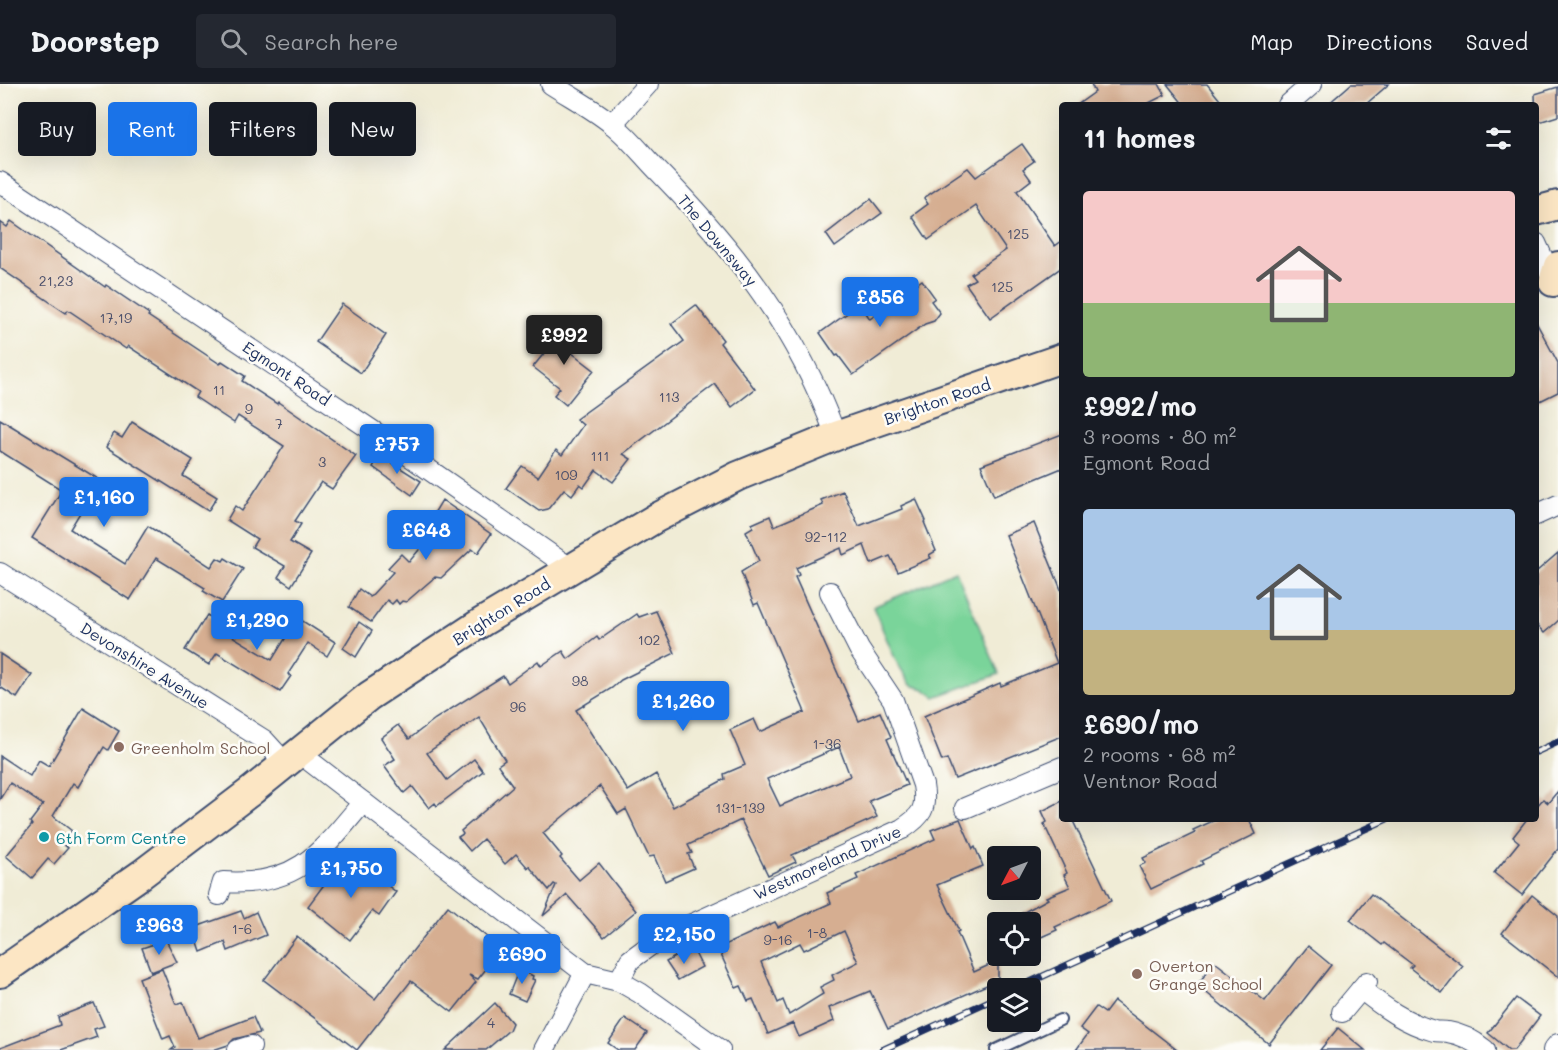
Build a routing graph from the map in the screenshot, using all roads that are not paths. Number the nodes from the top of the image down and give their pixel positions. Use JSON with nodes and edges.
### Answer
{"nodes":[{"id":1,"x":551,"y":84,"type":"edge"},
{"id":2,"x":648,"y":84,"type":"edge"},
{"id":3,"x":1312,"y":84,"type":"edge"},
{"id":4,"x":1291,"y":102,"type":"edge"},
{"id":5,"x":612,"y":124,"type":"junction"},
{"id":6,"x":0,"y":182,"type":"edge"},
{"id":7,"x":1558,"y":204,"type":"edge"},
{"id":8,"x":1539,"y":210,"type":"edge"},
{"id":9,"x":1539,"y":249,"type":"edge"},
{"id":10,"x":1556,"y":280,"type":"edge"},
{"id":11,"x":1059,"y":359,"type":"edge"},
{"id":12,"x":836,"y":436,"type":"junction"},
{"id":13,"x":1558,"y":505,"type":"edge"},
{"id":14,"x":1539,"y":514,"type":"edge"},
{"id":15,"x":570,"y":568,"type":"junction"},
{"id":16,"x":0,"y":573,"type":"edge"},
{"id":17,"x":830,"y":592,"type":"dead end"},
{"id":18,"x":292,"y":758,"type":"junction"},
{"id":19,"x":1059,"y":768,"type":"edge"},
{"id":20,"x":363,"y":802,"type":"junction"},
{"id":21,"x":965,"y":808,"type":"dead end"},
{"id":22,"x":219,"y":895,"type":"dead end"},
{"id":23,"x":0,"y":973,"type":"edge"},
{"id":24,"x":585,"y":973,"type":"junction"},
{"id":25,"x":619,"y":981,"type":"junction"},
{"id":26,"x":1342,"y":1012,"type":"dead end"},
{"id":27,"x":1060,"y":1020,"type":"dead end"},
{"id":28,"x":1558,"y":1044,"type":"edge"},
{"id":29,"x":544,"y":1050,"type":"edge"},
{"id":30,"x":720,"y":1050,"type":"edge"},
{"id":31,"x":996,"y":1050,"type":"edge"},
{"id":32,"x":1485,"y":1050,"type":"edge"},
{"id":33,"x":1553,"y":1050,"type":"edge"}],
"edges":[{"from":1,"to":5,"type":"street","name":"The Downsway"},
{"from":2,"to":5,"type":"street"},
{"from":3,"to":4,"type":"street"},
{"from":5,"to":12,"type":"street","name":"The Downsway"},
{"from":6,"to":15,"type":"street","name":"Egmont Road"},
{"from":7,"to":8,"type":"main road"},
{"from":9,"to":10,"type":"street"},
{"from":11,"to":12,"type":"main road","name":"Brighton Road"},
{"from":12,"to":15,"type":"main road","name":"Brighton Road"},
{"from":13,"to":14,"type":"street"},
{"from":15,"to":18,"type":"main road","name":"Brighton Road"},
{"from":16,"to":18,"type":"street","name":"Devonshire Avenue"},
{"from":17,"to":25,"type":"street","name":"Westmoreland Drive"},
{"from":18,"to":20,"type":"street","name":"Devonshire Avenue"},
{"from":18,"to":23,"type":"main road","name":"Brighton Road"},
{"from":19,"to":21,"type":"street"},
{"from":20,"to":22,"type":"street"},
{"from":20,"to":24,"type":"street","name":"Devonshire Avenue"},
{"from":24,"to":25,"type":"street"},
{"from":24,"to":29,"type":"street"},
{"from":25,"to":30,"type":"street"},
{"from":26,"to":32,"type":"street"},
{"from":27,"to":31,"type":"lane"},
{"from":28,"to":33,"type":"street"}]}
